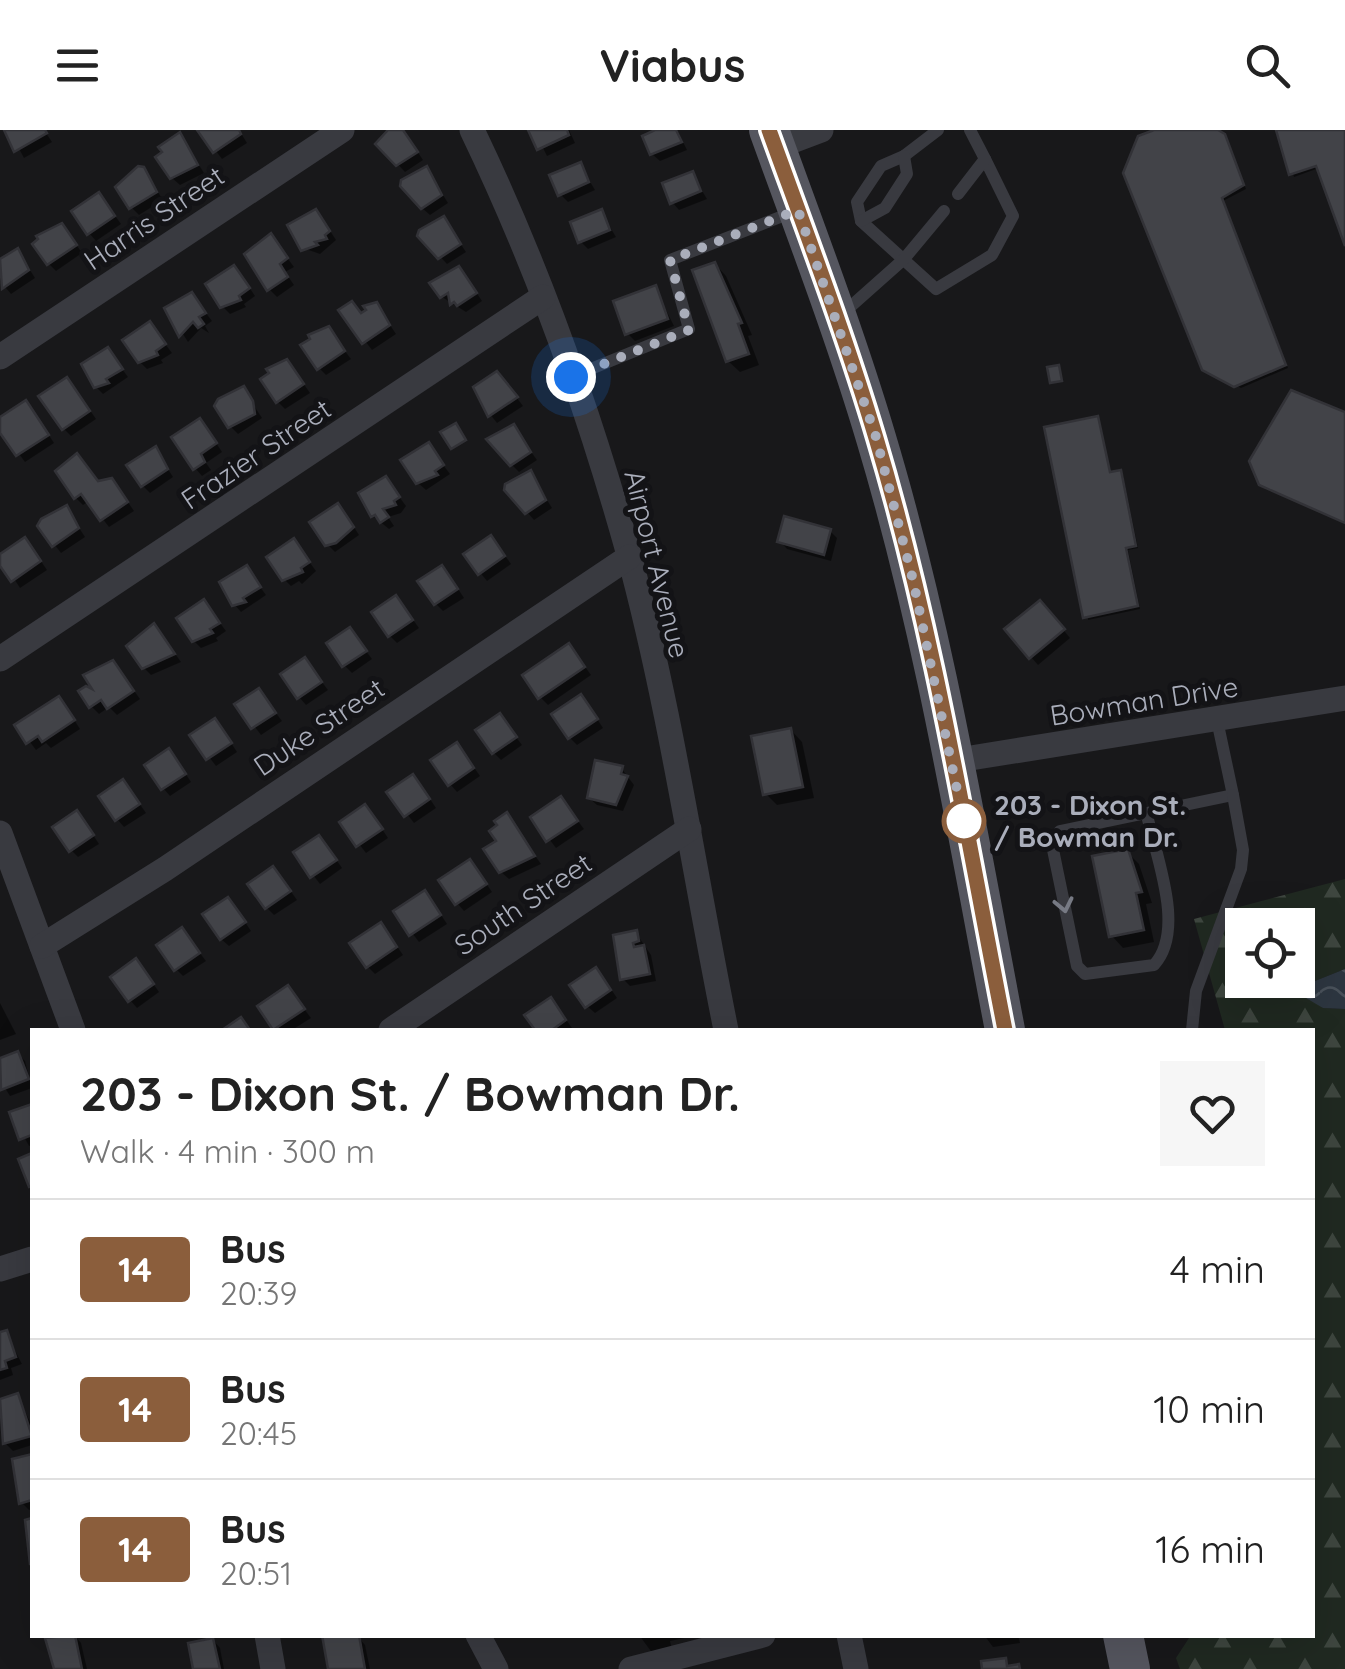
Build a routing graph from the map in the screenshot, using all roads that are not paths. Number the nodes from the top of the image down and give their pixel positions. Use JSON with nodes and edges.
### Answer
{"nodes":[{"id":1,"x":342,"y":130,"type":"edge"},
{"id":2,"x":472,"y":130,"type":"edge"},
{"id":3,"x":821,"y":130,"type":"edge"},
{"id":4,"x":938,"y":130,"type":"edge"},
{"id":5,"x":970,"y":130,"type":"edge"},
{"id":6,"x":772,"y":138,"type":"edge"},
{"id":7,"x":904,"y":156,"type":"junction"},
{"id":8,"x":985,"y":159,"type":"junction"},
{"id":9,"x":958,"y":194,"type":"dead end"},
{"id":10,"x":798,"y":210,"type":"junction"},
{"id":11,"x":944,"y":211,"type":"dead end"},
{"id":12,"x":861,"y":222,"type":"junction"},
{"id":13,"x":904,"y":260,"type":"junction"},
{"id":14,"x":543,"y":297,"type":"junction"},
{"id":15,"x":836,"y":320,"type":"junction"},
{"id":16,"x":0,"y":357,"type":"edge"},
{"id":17,"x":571,"y":377,"type":"junction"},
{"id":18,"x":630,"y":557,"type":"junction"},
{"id":19,"x":0,"y":659,"type":"edge"},
{"id":20,"x":1345,"y":698,"type":"edge"},
{"id":21,"x":1217,"y":720,"type":"junction"},
{"id":22,"x":952,"y":761,"type":"junction"},
{"id":23,"x":1233,"y":795,"type":"junction"},
{"id":24,"x":1147,"y":815,"type":"junction"},
{"id":25,"x":689,"y":829,"type":"junction"},
{"id":26,"x":0,"y":833,"type":"edge"},
{"id":27,"x":42,"y":946,"type":"junction"},
{"id":28,"x":72,"y":1028,"type":"edge"},
{"id":29,"x":394,"y":1028,"type":"edge"},
{"id":30,"x":726,"y":1028,"type":"edge"},
{"id":31,"x":1005,"y":1028,"type":"edge"},
{"id":32,"x":1192,"y":1028,"type":"edge"},
{"id":33,"x":30,"y":1259,"type":"edge"},
{"id":34,"x":0,"y":1269,"type":"edge"},
{"id":35,"x":268,"y":1638,"type":"edge"},
{"id":36,"x":480,"y":1638,"type":"edge"},
{"id":37,"x":751,"y":1638,"type":"edge"},
{"id":38,"x":850,"y":1638,"type":"edge"},
{"id":39,"x":1125,"y":1638,"type":"edge"},
{"id":40,"x":274,"y":1669,"type":"edge"},
{"id":41,"x":496,"y":1669,"type":"edge"},
{"id":42,"x":631,"y":1669,"type":"edge"},
{"id":43,"x":856,"y":1669,"type":"edge"},
{"id":44,"x":1130,"y":1669,"type":"edge"}],
"edges":[{"from":1,"to":16,"type":"street","name":"Harris Street"},
{"from":2,"to":14,"type":"street","name":"Airport Avenue"},
{"from":3,"to":6,"type":"street"},
{"from":4,"to":7,"type":"lane"},
{"from":5,"to":8,"type":"lane"},
{"from":6,"to":10,"type":"main road"},
{"from":7,"to":12,"type":"lane"},
{"from":7,"to":12,"type":"lane"},
{"from":8,"to":9,"type":"lane"},
{"from":8,"to":13,"type":"lane"},
{"from":10,"to":15,"type":"main road"},
{"from":10,"to":17,"type":"lane"},
{"from":11,"to":13,"type":"lane"},
{"from":12,"to":13,"type":"lane"},
{"from":13,"to":15,"type":"lane"},
{"from":14,"to":17,"type":"street","name":"Airport Avenue"},
{"from":14,"to":19,"type":"street","name":"Frazier Street"},
{"from":15,"to":22,"type":"main road"},
{"from":17,"to":18,"type":"street","name":"Airport Avenue"},
{"from":18,"to":25,"type":"street","name":"Airport Avenue"},
{"from":18,"to":27,"type":"street","name":"Duke Street"},
{"from":20,"to":21,"type":"street","name":"Bowman Drive"},
{"from":21,"to":22,"type":"street","name":"Bowman Drive"},
{"from":21,"to":23,"type":"lane"},
{"from":22,"to":31,"type":"main road"},
{"from":23,"to":24,"type":"lane"},
{"from":23,"to":32,"type":"lane"},
{"from":24,"to":24,"type":"lane","one_way":true},
{"from":25,"to":29,"type":"street","name":"South Street"},
{"from":25,"to":30,"type":"street","name":"Airport Avenue"},
{"from":26,"to":27,"type":"street"},
{"from":27,"to":28,"type":"street"},
{"from":33,"to":34,"type":"street"},
{"from":35,"to":40,"type":"street"},
{"from":36,"to":41,"type":"street"},
{"from":37,"to":42,"type":"street"},
{"from":38,"to":43,"type":"street"},
{"from":39,"to":44,"type":"main road"}]}
